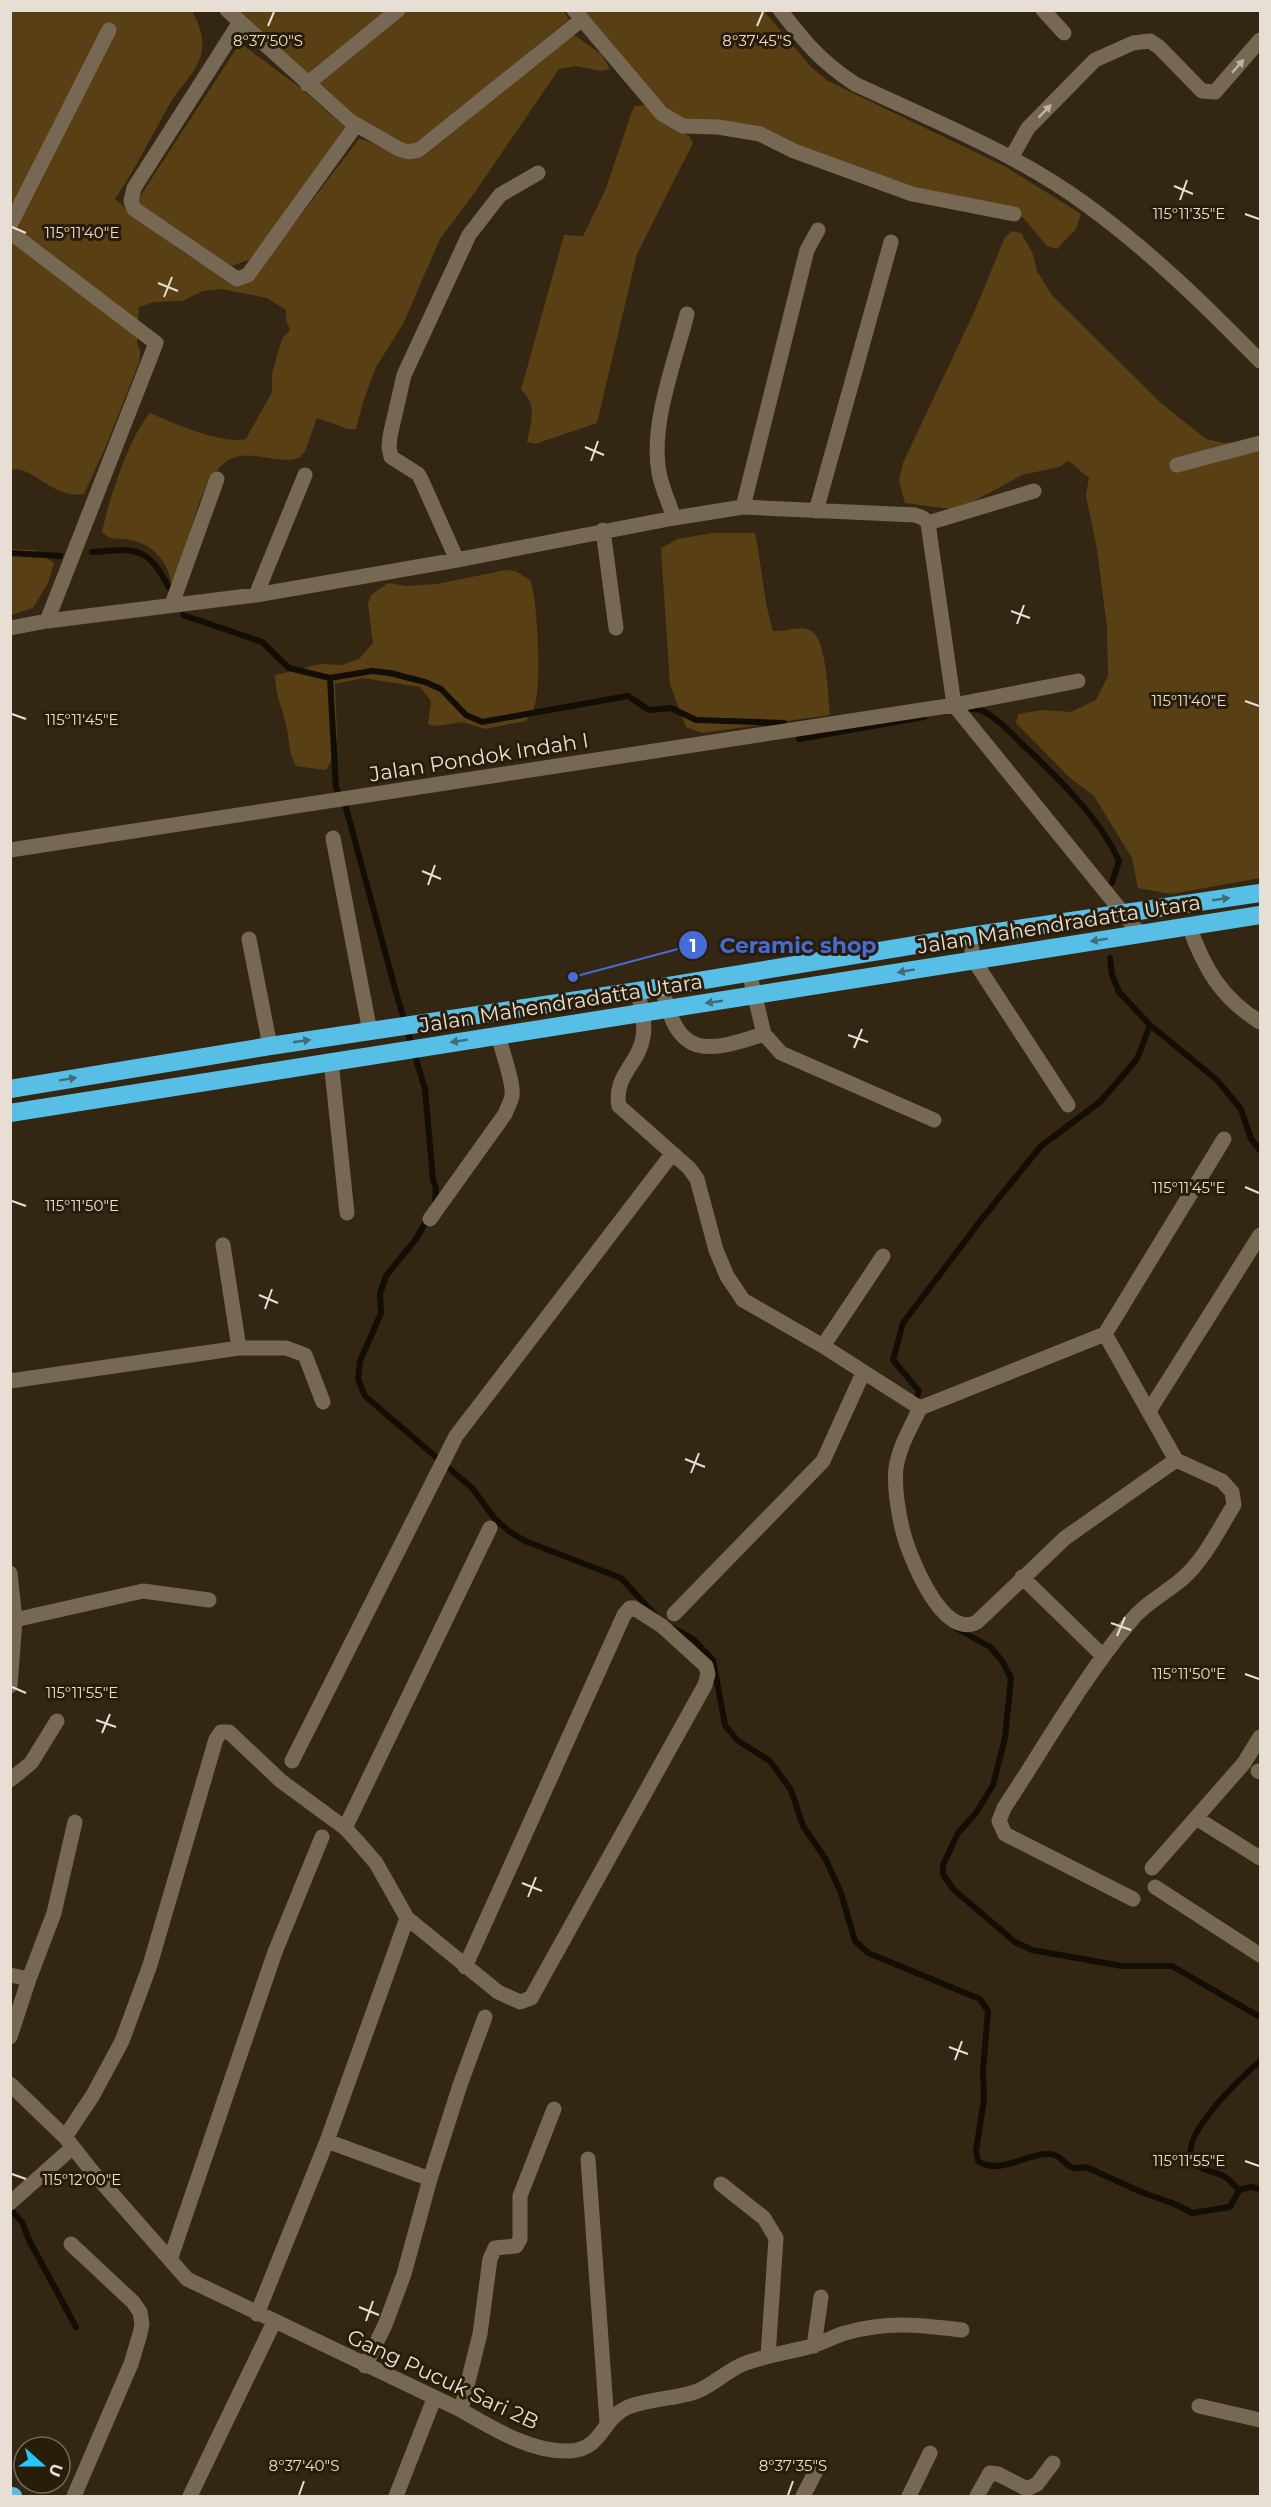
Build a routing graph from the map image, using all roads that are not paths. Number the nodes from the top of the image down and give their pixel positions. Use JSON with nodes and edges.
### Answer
{"nodes":[{"id":1,"x":227,"y":10,"type":"edge"},
{"id":2,"x":398,"y":10,"type":"edge"},
{"id":3,"x":780,"y":10,"type":"edge"},
{"id":4,"x":1043,"y":10,"type":"edge"},
{"id":5,"x":578,"y":15,"type":"edge"},
{"id":6,"x":240,"y":22,"type":"junction"},
{"id":7,"x":109,"y":30,"type":"dead end"},
{"id":8,"x":1064,"y":33,"type":"dead end"},
{"id":9,"x":1260,"y":40,"type":"edge"},
{"id":10,"x":307,"y":84,"type":"junction"},
{"id":11,"x":356,"y":125,"type":"junction"},
{"id":12,"x":1011,"y":158,"type":"junction"},
{"id":13,"x":538,"y":173,"type":"dead end"},
{"id":14,"x":1014,"y":214,"type":"dead end"},
{"id":15,"x":10,"y":225,"type":"edge"},
{"id":16,"x":818,"y":230,"type":"dead end"},
{"id":17,"x":10,"y":232,"type":"edge"},
{"id":18,"x":891,"y":242,"type":"dead end"},
{"id":19,"x":687,"y":314,"type":"dead end"},
{"id":20,"x":1260,"y":361,"type":"edge"},
{"id":21,"x":1260,"y":443,"type":"edge"},
{"id":22,"x":1177,"y":465,"type":"dead end"},
{"id":23,"x":304,"y":475,"type":"dead end"},
{"id":24,"x":217,"y":480,"type":"dead end"},
{"id":25,"x":1034,"y":491,"type":"dead end"},
{"id":26,"x":743,"y":507,"type":"junction"},
{"id":27,"x":816,"y":511,"type":"junction"},
{"id":28,"x":674,"y":518,"type":"junction"},
{"id":29,"x":928,"y":523,"type":"junction"},
{"id":30,"x":603,"y":530,"type":"junction"},
{"id":31,"x":457,"y":560,"type":"junction"},
{"id":32,"x":256,"y":595,"type":"junction"},
{"id":33,"x":172,"y":604,"type":"junction"},
{"id":34,"x":47,"y":621,"type":"junction"},
{"id":35,"x":10,"y":628,"type":"edge"},
{"id":36,"x":615,"y":628,"type":"dead end"},
{"id":37,"x":1078,"y":681,"type":"dead end"},
{"id":38,"x":954,"y":705,"type":"junction"},
{"id":39,"x":333,"y":838,"type":"dead end"},
{"id":40,"x":10,"y":850,"type":"edge"},
{"id":41,"x":1260,"y":892,"type":"edge"},
{"id":42,"x":1123,"y":913,"type":"junction"},
{"id":43,"x":1260,"y":915,"type":"edge"},
{"id":44,"x":1189,"y":926,"type":"junction"},
{"id":45,"x":1140,"y":934,"type":"junction"},
{"id":46,"x":970,"y":936,"type":"junction"},
{"id":47,"x":249,"y":939,"type":"dead end"},
{"id":48,"x":973,"y":959,"type":"junction"},
{"id":49,"x":749,"y":972,"type":"junction"},
{"id":50,"x":662,"y":987,"type":"junction"},
{"id":51,"x":638,"y":991,"type":"junction"},
{"id":52,"x":755,"y":996,"type":"junction"},
{"id":53,"x":667,"y":1010,"type":"junction"},
{"id":54,"x":641,"y":1014,"type":"junction"},
{"id":55,"x":1260,"y":1022,"type":"edge"},
{"id":56,"x":370,"y":1032,"type":"junction"},
{"id":57,"x":764,"y":1034,"type":"junction"},
{"id":58,"x":498,"y":1035,"type":"junction"},
{"id":59,"x":270,"y":1046,"type":"junction"},
{"id":60,"x":331,"y":1061,"type":"junction"},
{"id":61,"x":10,"y":1089,"type":"edge"},
{"id":62,"x":1068,"y":1105,"type":"dead end"},
{"id":63,"x":10,"y":1113,"type":"edge"},
{"id":64,"x":934,"y":1120,"type":"dead end"},
{"id":65,"x":1224,"y":1139,"type":"dead end"},
{"id":66,"x":672,"y":1154,"type":"junction"},
{"id":67,"x":347,"y":1213,"type":"dead end"},
{"id":68,"x":430,"y":1219,"type":"dead end"},
{"id":69,"x":1260,"y":1235,"type":"edge"},
{"id":70,"x":223,"y":1245,"type":"dead end"},
{"id":71,"x":883,"y":1256,"type":"dead end"},
{"id":72,"x":1105,"y":1334,"type":"junction"},
{"id":73,"x":823,"y":1346,"type":"junction"},
{"id":74,"x":239,"y":1348,"type":"junction"},
{"id":75,"x":863,"y":1373,"type":"junction"},
{"id":76,"x":10,"y":1381,"type":"edge"},
{"id":77,"x":323,"y":1402,"type":"dead end"},
{"id":78,"x":920,"y":1408,"type":"junction"},
{"id":79,"x":1149,"y":1411,"type":"junction"},
{"id":80,"x":1176,"y":1460,"type":"junction"},
{"id":81,"x":490,"y":1528,"type":"dead end"},
{"id":82,"x":10,"y":1573,"type":"edge"},
{"id":83,"x":1022,"y":1577,"type":"junction"},
{"id":84,"x":209,"y":1600,"type":"dead end"},
{"id":85,"x":674,"y":1614,"type":"dead end"},
{"id":86,"x":13,"y":1621,"type":"edge"},
{"id":87,"x":1103,"y":1656,"type":"junction"},
{"id":88,"x":10,"y":1686,"type":"edge"},
{"id":89,"x":57,"y":1721,"type":"dead end"},
{"id":90,"x":1260,"y":1737,"type":"edge"},
{"id":91,"x":292,"y":1761,"type":"dead end"},
{"id":92,"x":10,"y":1780,"type":"edge"},
{"id":93,"x":1196,"y":1818,"type":"junction"},
{"id":94,"x":75,"y":1822,"type":"dead end"},
{"id":95,"x":345,"y":1828,"type":"junction"},
{"id":96,"x":322,"y":1837,"type":"dead end"},
{"id":97,"x":1260,"y":1858,"type":"edge"},
{"id":98,"x":1152,"y":1868,"type":"dead end"},
{"id":99,"x":1155,"y":1887,"type":"dead end"},
{"id":100,"x":1132,"y":1899,"type":"dead end"},
{"id":101,"x":407,"y":1918,"type":"junction"},
{"id":102,"x":1260,"y":1954,"type":"edge"},
{"id":103,"x":465,"y":1967,"type":"junction"},
{"id":104,"x":10,"y":1976,"type":"edge"},
{"id":105,"x":29,"y":1979,"type":"junction"},
{"id":106,"x":485,"y":2017,"type":"dead end"},
{"id":107,"x":10,"y":2037,"type":"edge"},
{"id":108,"x":10,"y":2084,"type":"edge"},
{"id":109,"x":554,"y":2109,"type":"dead end"},
{"id":110,"x":327,"y":2141,"type":"junction"},
{"id":111,"x":69,"y":2142,"type":"junction"},
{"id":112,"x":588,"y":2159,"type":"dead end"},
{"id":113,"x":430,"y":2180,"type":"junction"},
{"id":114,"x":721,"y":2184,"type":"dead end"},
{"id":115,"x":10,"y":2203,"type":"edge"},
{"id":116,"x":71,"y":2244,"type":"dead end"},
{"id":117,"x":170,"y":2260,"type":"junction"},
{"id":118,"x":821,"y":2297,"type":"dead end"},
{"id":119,"x":257,"y":2314,"type":"junction"},
{"id":120,"x":274,"y":2322,"type":"junction"},
{"id":121,"x":962,"y":2330,"type":"dead end"},
{"id":122,"x":814,"y":2346,"type":"junction"},
{"id":123,"x":768,"y":2356,"type":"junction"},
{"id":124,"x":365,"y":2366,"type":"junction"},
{"id":125,"x":434,"y":2399,"type":"junction"},
{"id":126,"x":1199,"y":2406,"type":"dead end"},
{"id":127,"x":461,"y":2410,"type":"junction"},
{"id":128,"x":1260,"y":2420,"type":"edge"},
{"id":129,"x":607,"y":2422,"type":"junction"},
{"id":130,"x":930,"y":2453,"type":"dead end"},
{"id":131,"x":1053,"y":2463,"type":"dead end"},
{"id":132,"x":817,"y":2469,"type":"dead end"},
{"id":133,"x":74,"y":2496,"type":"edge"},
{"id":134,"x":190,"y":2496,"type":"edge"},
{"id":135,"x":396,"y":2496,"type":"edge"},
{"id":136,"x":803,"y":2496,"type":"edge"},
{"id":137,"x":909,"y":2496,"type":"edge"},
{"id":138,"x":977,"y":2496,"type":"edge"}],
"edges":[{"from":1,"to":6,"type":"street"},
{"from":2,"to":10,"type":"street"},
{"from":3,"to":12,"type":"street"},
{"from":4,"to":8,"type":"street"},
{"from":5,"to":11,"type":"street"},
{"from":5,"to":14,"type":"street"},
{"from":6,"to":10,"type":"street"},
{"from":6,"to":11,"type":"street"},
{"from":7,"to":15,"type":"street"},
{"from":12,"to":9,"type":"street","one_way":true},
{"from":10,"to":11,"type":"street"},
{"from":12,"to":20,"type":"street"},
{"from":13,"to":31,"type":"street"},
{"from":16,"to":26,"type":"street"},
{"from":17,"to":34,"type":"street"},
{"from":18,"to":27,"type":"street"},
{"from":19,"to":28,"type":"street"},
{"from":21,"to":22,"type":"street"},
{"from":23,"to":32,"type":"street"},
{"from":24,"to":33,"type":"street"},
{"from":25,"to":29,"type":"street"},
{"from":26,"to":27,"type":"street"},
{"from":26,"to":28,"type":"street"},
{"from":27,"to":29,"type":"street"},
{"from":28,"to":30,"type":"street"},
{"from":29,"to":38,"type":"street"},
{"from":30,"to":31,"type":"street"},
{"from":30,"to":36,"type":"street"},
{"from":31,"to":32,"type":"street"},
{"from":32,"to":33,"type":"street"},
{"from":33,"to":34,"type":"street"},
{"from":34,"to":35,"type":"street"},
{"from":37,"to":38,"type":"street","name":"Jalan Pondok Indah I"},
{"from":38,"to":40,"type":"street","name":"Jalan Pondok Indah I"},
{"from":38,"to":42,"type":"street"},
{"from":39,"to":56,"type":"street"},
{"from":42,"to":41,"type":"highway","name":"Jalan Mahendradatta Utara","one_way":true},
{"from":42,"to":45,"type":"street"},
{"from":42,"to":46,"type":"highway","name":"Jalan Mahendradatta Utara"},
{"from":43,"to":44,"type":"highway","name":"Jalan Mahendradatta Utara"},
{"from":44,"to":45,"type":"highway","name":"Jalan Mahendradatta Utara"},
{"from":44,"to":55,"type":"street"},
{"from":45,"to":48,"type":"highway","name":"Jalan Mahendradatta Utara","one_way":true},
{"from":46,"to":48,"type":"street"},
{"from":46,"to":49,"type":"highway","name":"Jalan Mahendradatta Utara"},
{"from":47,"to":59,"type":"street"},
{"from":48,"to":52,"type":"highway","name":"Jalan Mahendradatta Utara","one_way":true},
{"from":48,"to":62,"type":"street"},
{"from":49,"to":50,"type":"highway","name":"Jalan Mahendradatta Utara"},
{"from":49,"to":52,"type":"street"},
{"from":50,"to":51,"type":"highway","name":"Jalan Mahendradatta Utara"},
{"from":50,"to":53,"type":"street"},
{"from":51,"to":54,"type":"street"},
{"from":51,"to":56,"type":"highway","name":"Jalan Mahendradatta Utara"},
{"from":52,"to":53,"type":"highway","name":"Jalan Mahendradatta Utara","one_way":true},
{"from":52,"to":57,"type":"street"},
{"from":53,"to":54,"type":"highway","name":"Jalan Mahendradatta Utara"},
{"from":53,"to":57,"type":"street"},
{"from":54,"to":58,"type":"highway","name":"Jalan Mahendradatta Utara"},
{"from":54,"to":66,"type":"street"},
{"from":59,"to":56,"type":"highway","name":"Jalan Mahendradatta Utara","one_way":true},
{"from":57,"to":64,"type":"street"},
{"from":58,"to":60,"type":"highway","name":"Jalan Mahendradatta Utara","one_way":true},
{"from":58,"to":68,"type":"street"},
{"from":61,"to":59,"type":"highway","name":"Jalan Mahendradatta Utara","one_way":true},
{"from":60,"to":63,"type":"highway","name":"Jalan Mahendradatta Utara"},
{"from":60,"to":67,"type":"street"},
{"from":65,"to":72,"type":"street"},
{"from":66,"to":73,"type":"street"},
{"from":66,"to":91,"type":"street"},
{"from":69,"to":79,"type":"street"},
{"from":70,"to":74,"type":"street"},
{"from":71,"to":73,"type":"street"},
{"from":72,"to":78,"type":"street"},
{"from":72,"to":79,"type":"street"},
{"from":73,"to":75,"type":"street"},
{"from":74,"to":76,"type":"street"},
{"from":74,"to":77,"type":"street"},
{"from":75,"to":78,"type":"street"},
{"from":75,"to":85,"type":"street"},
{"from":78,"to":83,"type":"street"},
{"from":79,"to":80,"type":"street"},
{"from":80,"to":83,"type":"street"},
{"from":80,"to":87,"type":"street"},
{"from":81,"to":95,"type":"street"},
{"from":82,"to":86,"type":"street"},
{"from":83,"to":87,"type":"street"},
{"from":84,"to":86,"type":"street"},
{"from":86,"to":88,"type":"street"},
{"from":87,"to":100,"type":"street"},
{"from":89,"to":92,"type":"street"},
{"from":90,"to":93,"type":"street"},
{"from":93,"to":97,"type":"street"},
{"from":93,"to":98,"type":"street"},
{"from":94,"to":105,"type":"street"},
{"from":95,"to":101,"type":"street"},
{"from":95,"to":111,"type":"street"},
{"from":96,"to":117,"type":"street"},
{"from":99,"to":102,"type":"street"},
{"from":101,"to":103,"type":"street"},
{"from":101,"to":110,"type":"street"},
{"from":103,"to":103,"type":"street"},
{"from":104,"to":105,"type":"street"},
{"from":105,"to":107,"type":"street"},
{"from":106,"to":113,"type":"street"},
{"from":108,"to":111,"type":"street","name":"Gang Pucuk Sari 2B"},
{"from":109,"to":127,"type":"street"},
{"from":110,"to":113,"type":"street"},
{"from":110,"to":119,"type":"street"},
{"from":111,"to":115,"type":"street"},
{"from":111,"to":117,"type":"street","name":"Gang Pucuk Sari 2B"},
{"from":112,"to":129,"type":"street"},
{"from":113,"to":124,"type":"street"},
{"from":114,"to":123,"type":"street"},
{"from":116,"to":133,"type":"street"},
{"from":117,"to":119,"type":"street","name":"Gang Pucuk Sari 2B"},
{"from":118,"to":122,"type":"street"},
{"from":119,"to":120,"type":"street","name":"Gang Pucuk Sari 2B"},
{"from":120,"to":124,"type":"street","name":"Gang Pucuk Sari 2B"},
{"from":120,"to":134,"type":"street"},
{"from":121,"to":122,"type":"street","name":"Gang Pucuk Sari 2B"},
{"from":122,"to":123,"type":"street","name":"Gang Pucuk Sari 2B"},
{"from":123,"to":129,"type":"street","name":"Gang Pucuk Sari 2B"},
{"from":124,"to":125,"type":"street","name":"Gang Pucuk Sari 2B"},
{"from":125,"to":127,"type":"street","name":"Gang Pucuk Sari 2B"},
{"from":125,"to":135,"type":"street"},
{"from":126,"to":128,"type":"street"},
{"from":127,"to":129,"type":"street","name":"Gang Pucuk Sari 2B"},
{"from":130,"to":137,"type":"street"},
{"from":131,"to":138,"type":"street"},
{"from":132,"to":136,"type":"street"}]}
